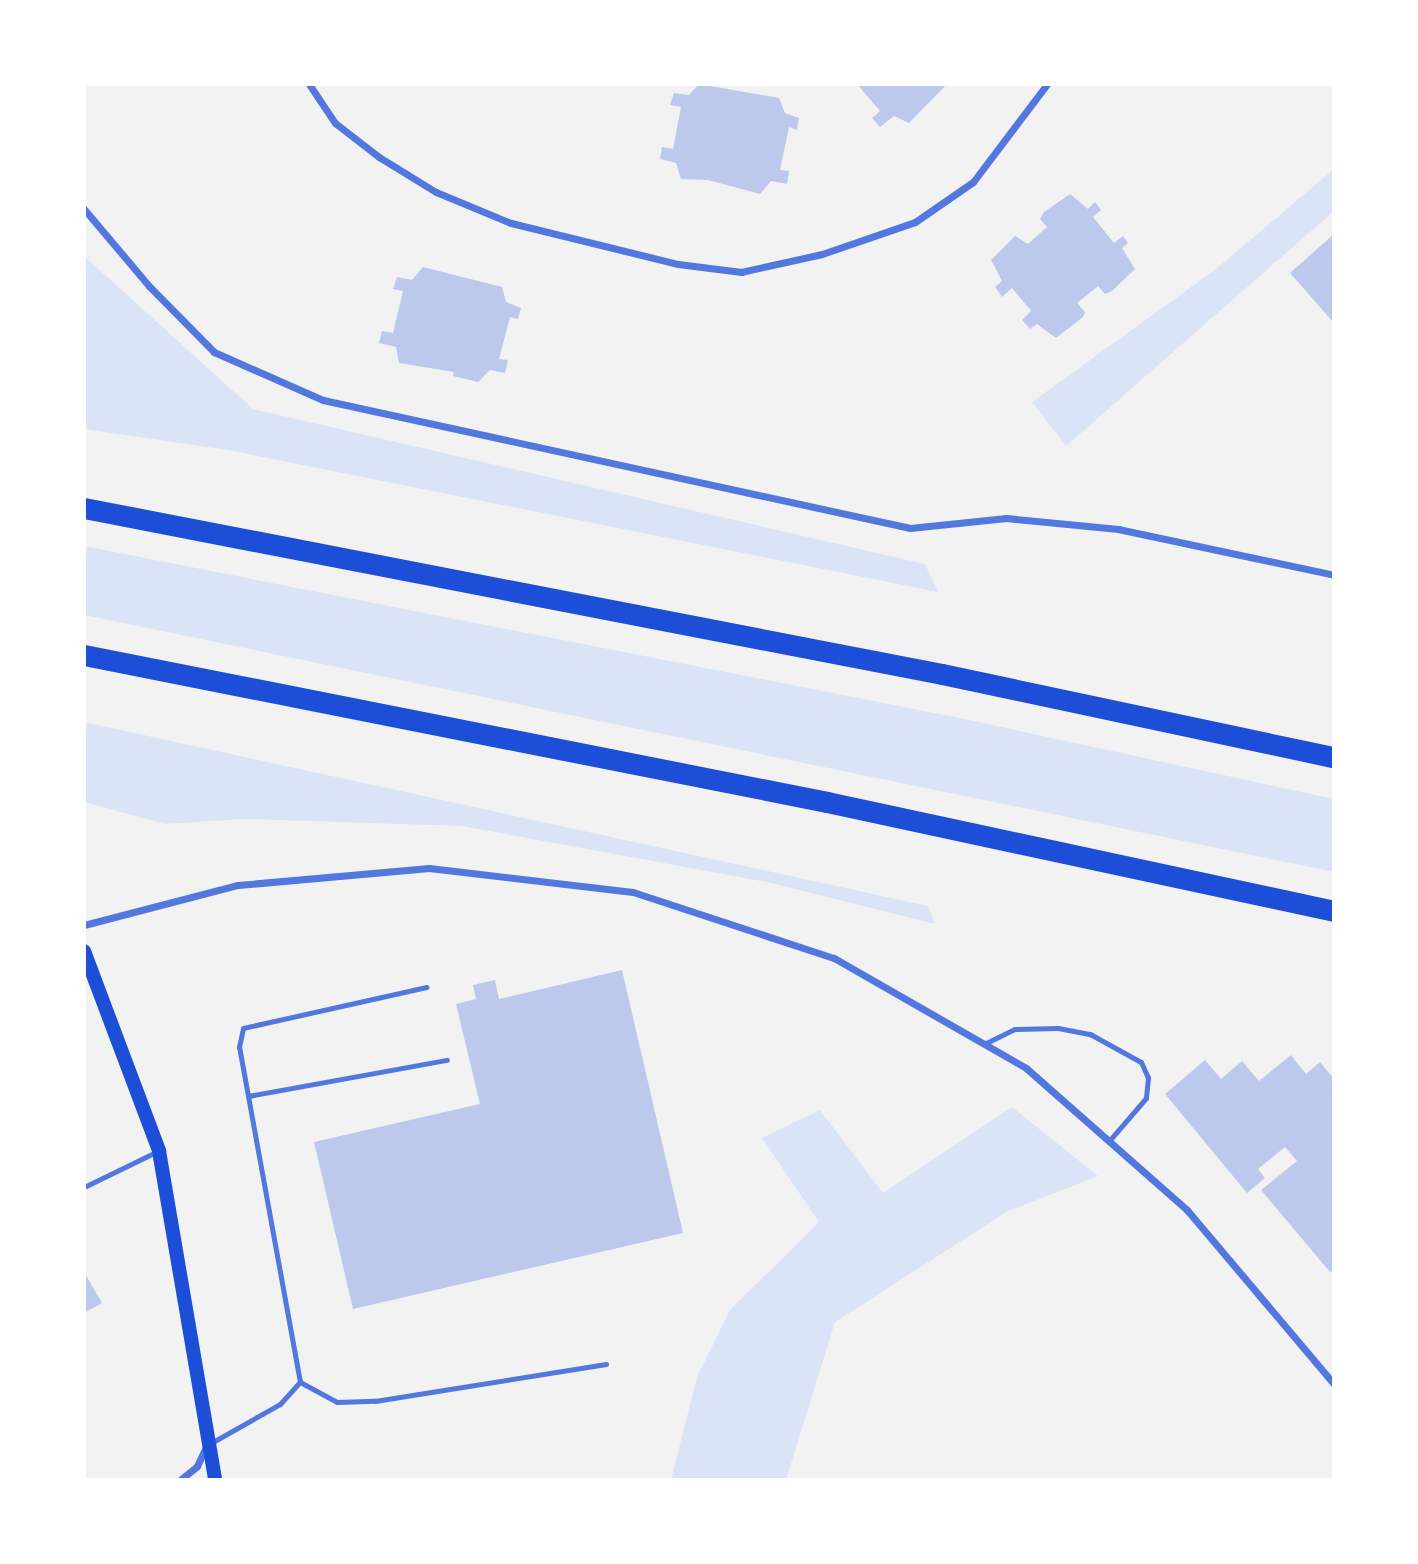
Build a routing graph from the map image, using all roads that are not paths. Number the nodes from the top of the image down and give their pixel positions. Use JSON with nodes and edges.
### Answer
{"nodes":[{"id":1,"x":309,"y":84,"type":"edge"},
{"id":2,"x":1047,"y":84,"type":"edge"},
{"id":3,"x":84,"y":209,"type":"edge"},
{"id":4,"x":84,"y":508,"type":"edge"},
{"id":5,"x":1334,"y":575,"type":"edge"},
{"id":6,"x":84,"y":655,"type":"edge"},
{"id":7,"x":1334,"y":757,"type":"edge"},
{"id":8,"x":1334,"y":911,"type":"edge"},
{"id":9,"x":84,"y":925,"type":"edge"},
{"id":10,"x":84,"y":951,"type":"edge"},
{"id":11,"x":426,"y":987,"type":"dead end"},
{"id":12,"x":984,"y":1044,"type":"junction"},
{"id":13,"x":447,"y":1060,"type":"dead end"},
{"id":14,"x":248,"y":1096,"type":"junction"},
{"id":15,"x":1109,"y":1141,"type":"junction"},
{"id":16,"x":159,"y":1151,"type":"junction"},
{"id":17,"x":84,"y":1187,"type":"edge"},
{"id":18,"x":606,"y":1364,"type":"dead end"},
{"id":19,"x":300,"y":1382,"type":"junction"},
{"id":20,"x":1334,"y":1384,"type":"edge"},
{"id":21,"x":208,"y":1444,"type":"junction"},
{"id":22,"x":180,"y":1480,"type":"edge"},
{"id":23,"x":215,"y":1480,"type":"edge"}],
"edges":[{"from":1,"to":2,"type":"street"},
{"from":3,"to":5,"type":"street"},
{"from":4,"to":7,"type":"highway"},
{"from":6,"to":8,"type":"highway"},
{"from":9,"to":12,"type":"street"},
{"from":10,"to":16,"type":"main road"},
{"from":11,"to":14,"type":"lane"},
{"from":12,"to":15,"type":"street"},
{"from":12,"to":15,"type":"lane"},
{"from":13,"to":14,"type":"lane"},
{"from":14,"to":19,"type":"lane"},
{"from":15,"to":20,"type":"street"},
{"from":16,"to":17,"type":"lane"},
{"from":16,"to":21,"type":"main road"},
{"from":18,"to":19,"type":"lane"},
{"from":19,"to":21,"type":"lane"},
{"from":21,"to":22,"type":"street"},
{"from":21,"to":23,"type":"main road"}]}
